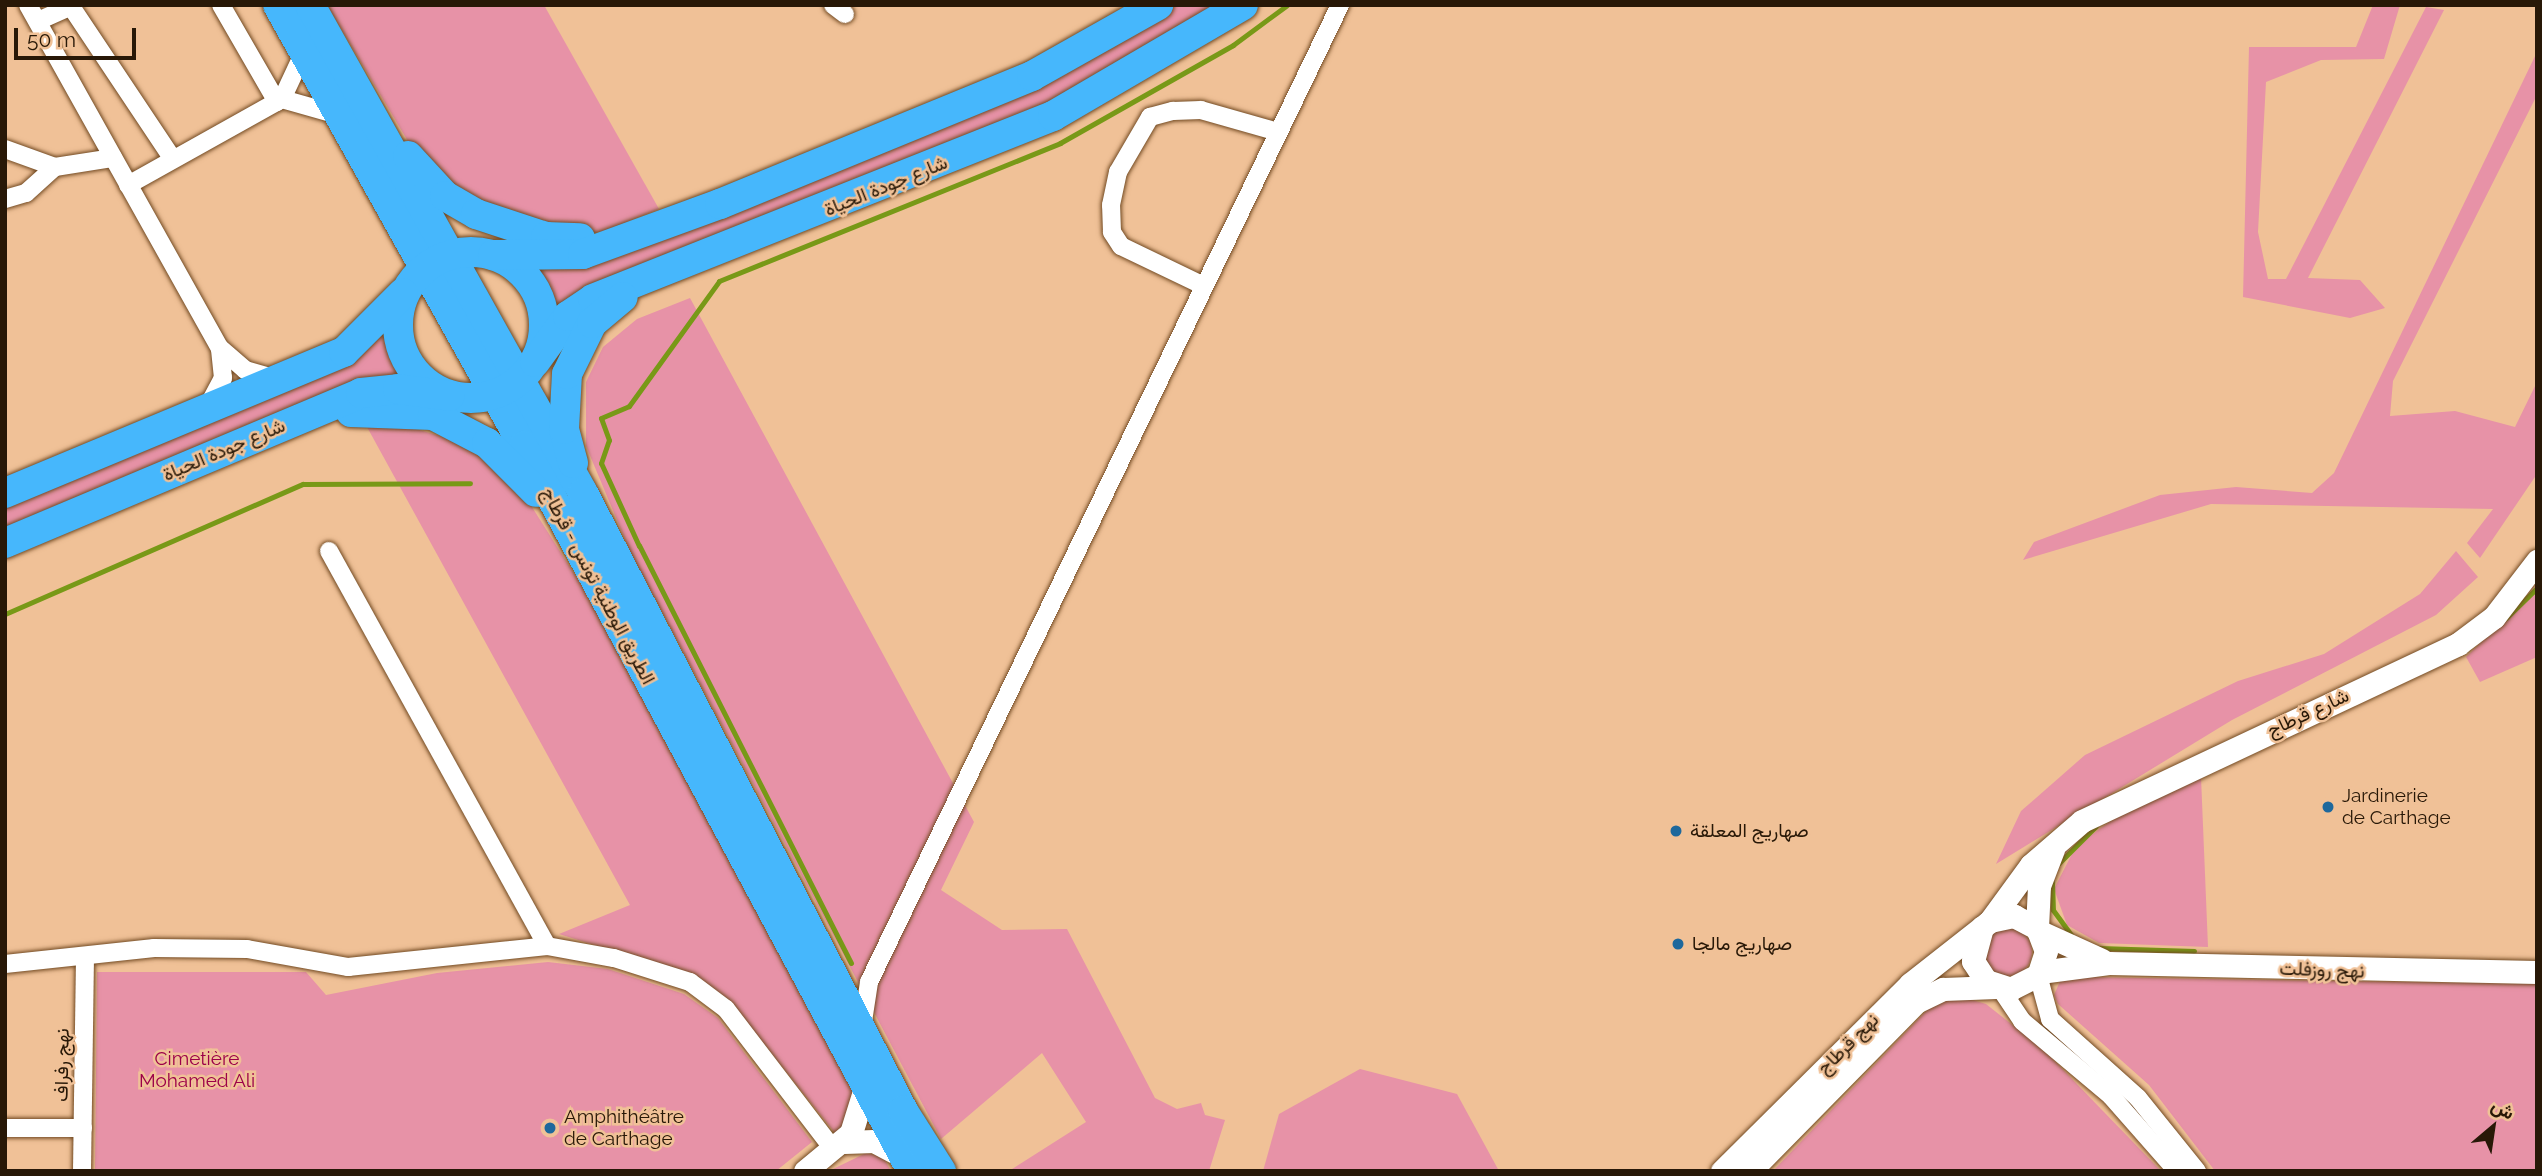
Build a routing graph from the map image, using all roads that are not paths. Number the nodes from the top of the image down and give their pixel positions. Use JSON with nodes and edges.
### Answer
{"nodes":[{"id":1,"x":28,"y":5,"type":"edge"},
{"id":2,"x":71,"y":5,"type":"edge"},
{"id":3,"x":221,"y":5,"type":"edge"},
{"id":4,"x":278,"y":5,"type":"edge"},
{"id":5,"x":310,"y":5,"type":"edge"},
{"id":6,"x":1158,"y":5,"type":"edge"},
{"id":7,"x":1243,"y":5,"type":"edge"},
{"id":8,"x":1340,"y":5,"type":"edge"},
{"id":9,"x":37,"y":21,"type":"junction"},
{"id":10,"x":304,"y":52,"type":"junction"},
{"id":11,"x":344,"y":69,"type":"junction"},
{"id":12,"x":280,"y":100,"type":"junction"},
{"id":13,"x":342,"y":118,"type":"junction"},
{"id":14,"x":1278,"y":132,"type":"junction"},
{"id":15,"x":5,"y":149,"type":"edge"},
{"id":16,"x":113,"y":158,"type":"junction"},
{"id":17,"x":172,"y":158,"type":"junction"},
{"id":18,"x":55,"y":167,"type":"junction"},
{"id":19,"x":128,"y":184,"type":"junction"},
{"id":20,"x":5,"y":199,"type":"edge"},
{"id":21,"x":406,"y":235,"type":"junction"},
{"id":22,"x":626,"y":237,"type":"junction"},
{"id":23,"x":493,"y":255,"type":"junction"},
{"id":24,"x":427,"y":270,"type":"junction"},
{"id":25,"x":642,"y":283,"type":"junction"},
{"id":26,"x":1204,"y":286,"type":"junction"},
{"id":27,"x":383,"y":317,"type":"junction"},
{"id":28,"x":220,"y":348,"type":"junction"},
{"id":29,"x":276,"y":379,"type":"junction"},
{"id":30,"x":517,"y":379,"type":"junction"},
{"id":31,"x":450,"y":396,"type":"junction"},
{"id":32,"x":207,"y":408,"type":"junction"},
{"id":33,"x":275,"y":427,"type":"junction"},
{"id":34,"x":5,"y":493,"type":"edge"},
{"id":35,"x":583,"y":494,"type":"junction"},
{"id":36,"x":562,"y":517,"type":"junction"},
{"id":37,"x":5,"y":543,"type":"edge"},
{"id":38,"x":329,"y":551,"type":"dead end"},
{"id":39,"x":2537,"y":561,"type":"edge"},
{"id":40,"x":2058,"y":840,"type":"junction"},
{"id":41,"x":1986,"y":924,"type":"junction"},
{"id":42,"x":2037,"y":929,"type":"junction"},
{"id":43,"x":547,"y":946,"type":"junction"},
{"id":44,"x":85,"y":960,"type":"junction"},
{"id":45,"x":2108,"y":963,"type":"junction"},
{"id":46,"x":5,"y":964,"type":"edge"},
{"id":47,"x":2537,"y":972,"type":"edge"},
{"id":48,"x":2039,"y":973,"type":"junction"},
{"id":49,"x":1998,"y":988,"type":"junction"},
{"id":50,"x":862,"y":1029,"type":"junction"},
{"id":51,"x":865,"y":1088,"type":"junction"},
{"id":52,"x":5,"y":1128,"type":"edge"},
{"id":53,"x":83,"y":1128,"type":"junction"},
{"id":54,"x":838,"y":1146,"type":"junction"},
{"id":55,"x":907,"y":1163,"type":"edge"},
{"id":56,"x":82,"y":1171,"type":"edge"},
{"id":57,"x":805,"y":1171,"type":"edge"},
{"id":58,"x":941,"y":1171,"type":"edge"},
{"id":59,"x":1722,"y":1171,"type":"edge"},
{"id":60,"x":1750,"y":1171,"type":"edge"},
{"id":61,"x":2177,"y":1171,"type":"edge"},
{"id":62,"x":2197,"y":1171,"type":"edge"}],
"edges":[{"from":1,"to":9,"type":"street"},
{"from":2,"to":9,"type":"street"},
{"from":2,"to":17,"type":"street"},
{"from":3,"to":12,"type":"street"},
{"from":4,"to":10,"type":"highway","name":"الطريق الوطنية تونس - قرطاج"},
{"from":5,"to":11,"type":"highway","name":"الطريق الوطنية تونس - قرطاج"},
{"from":6,"to":22,"type":"highway"},
{"from":7,"to":25,"type":"highway","name":"شارع جودة الحياة"},
{"from":8,"to":14,"type":"street"},
{"from":9,"to":16,"type":"street"},
{"from":10,"to":12,"type":"street"},
{"from":10,"to":13,"type":"highway","name":"الطريق الوطنية تونس - قرطاج"},
{"from":11,"to":22,"type":"highway"},
{"from":11,"to":24,"type":"highway","name":"الطريق الوطنية تونس - قرطاج"},
{"from":12,"to":13,"type":"street"},
{"from":12,"to":17,"type":"street"},
{"from":13,"to":21,"type":"highway","name":"الطريق الوطنية تونس - قرطاج"},
{"from":14,"to":26,"type":"street"},
{"from":14,"to":26,"type":"street"},
{"from":15,"to":18,"type":"street"},
{"from":16,"to":18,"type":"street"},
{"from":16,"to":19,"type":"street"},
{"from":17,"to":19,"type":"street"},
{"from":18,"to":20,"type":"street"},
{"from":19,"to":28,"type":"street"},
{"from":21,"to":24,"type":"highway","name":"الطريق الوطنية تونس - قرطاج"},
{"from":21,"to":27,"type":"highway"},
{"from":22,"to":23,"type":"highway"},
{"from":23,"to":24,"type":"highway"},
{"from":23,"to":30,"type":"highway"},
{"from":24,"to":27,"type":"highway"},
{"from":24,"to":30,"type":"highway","name":"الطريق الوطنية تونس - قرطاج"},
{"from":24,"to":31,"type":"highway"},
{"from":25,"to":30,"type":"highway","name":"شارع جودة الحياة"},
{"from":25,"to":35,"type":"highway"},
{"from":26,"to":50,"type":"street"},
{"from":27,"to":29,"type":"highway"},
{"from":28,"to":29,"type":"street"},
{"from":28,"to":32,"type":"street"},
{"from":29,"to":32,"type":"highway"},
{"from":30,"to":31,"type":"highway","name":"شارع جودة الحياة"},
{"from":30,"to":35,"type":"highway","name":"الطريق الوطنية تونس - قرطاج"},
{"from":30,"to":36,"type":"highway","name":"الطريق الوطنية تونس - قرطاج"},
{"from":31,"to":33,"type":"highway","name":"شارع جودة الحياة"},
{"from":32,"to":34,"type":"highway"},
{"from":33,"to":36,"type":"highway"},
{"from":33,"to":37,"type":"highway","name":"شارع جودة الحياة"},
{"from":35,"to":50,"type":"highway","name":"الطريق الوطنية تونس - قرطاج"},
{"from":36,"to":51,"type":"highway","name":"الطريق الوطنية تونس - قرطاج"},
{"from":38,"to":43,"type":"street"},
{"from":39,"to":40,"type":"street","name":"شارع قرطاج"},
{"from":40,"to":41,"type":"street","name":"شارع قرطاج"},
{"from":40,"to":42,"type":"street"},
{"from":41,"to":42,"type":"street"},
{"from":41,"to":49,"type":"street"},
{"from":41,"to":59,"type":"street","name":"نهج قرطاج"},
{"from":42,"to":45,"type":"street","name":"نهج روزفلت"},
{"from":42,"to":48,"type":"street"},
{"from":43,"to":44,"type":"street"},
{"from":43,"to":54,"type":"street"},
{"from":44,"to":46,"type":"street"},
{"from":44,"to":53,"type":"street","name":"نهج رفراف"},
{"from":45,"to":47,"type":"street","name":"نهج روزفلت"},
{"from":45,"to":48,"type":"street","name":"نهج روزفلت"},
{"from":48,"to":49,"type":"street"},
{"from":48,"to":62,"type":"street"},
{"from":49,"to":60,"type":"street","name":"نهج قرطاج"},
{"from":49,"to":61,"type":"street"},
{"from":50,"to":58,"type":"highway","name":"الطريق الوطنية تونس - قرطاج"},
{"from":51,"to":54,"type":"street"},
{"from":51,"to":55,"type":"highway","name":"الطريق الوطنية تونس - قرطاج"},
{"from":52,"to":53,"type":"street"},
{"from":53,"to":56,"type":"street","name":"نهج رفراف"},
{"from":54,"to":55,"type":"street"},
{"from":54,"to":57,"type":"street"}]}
